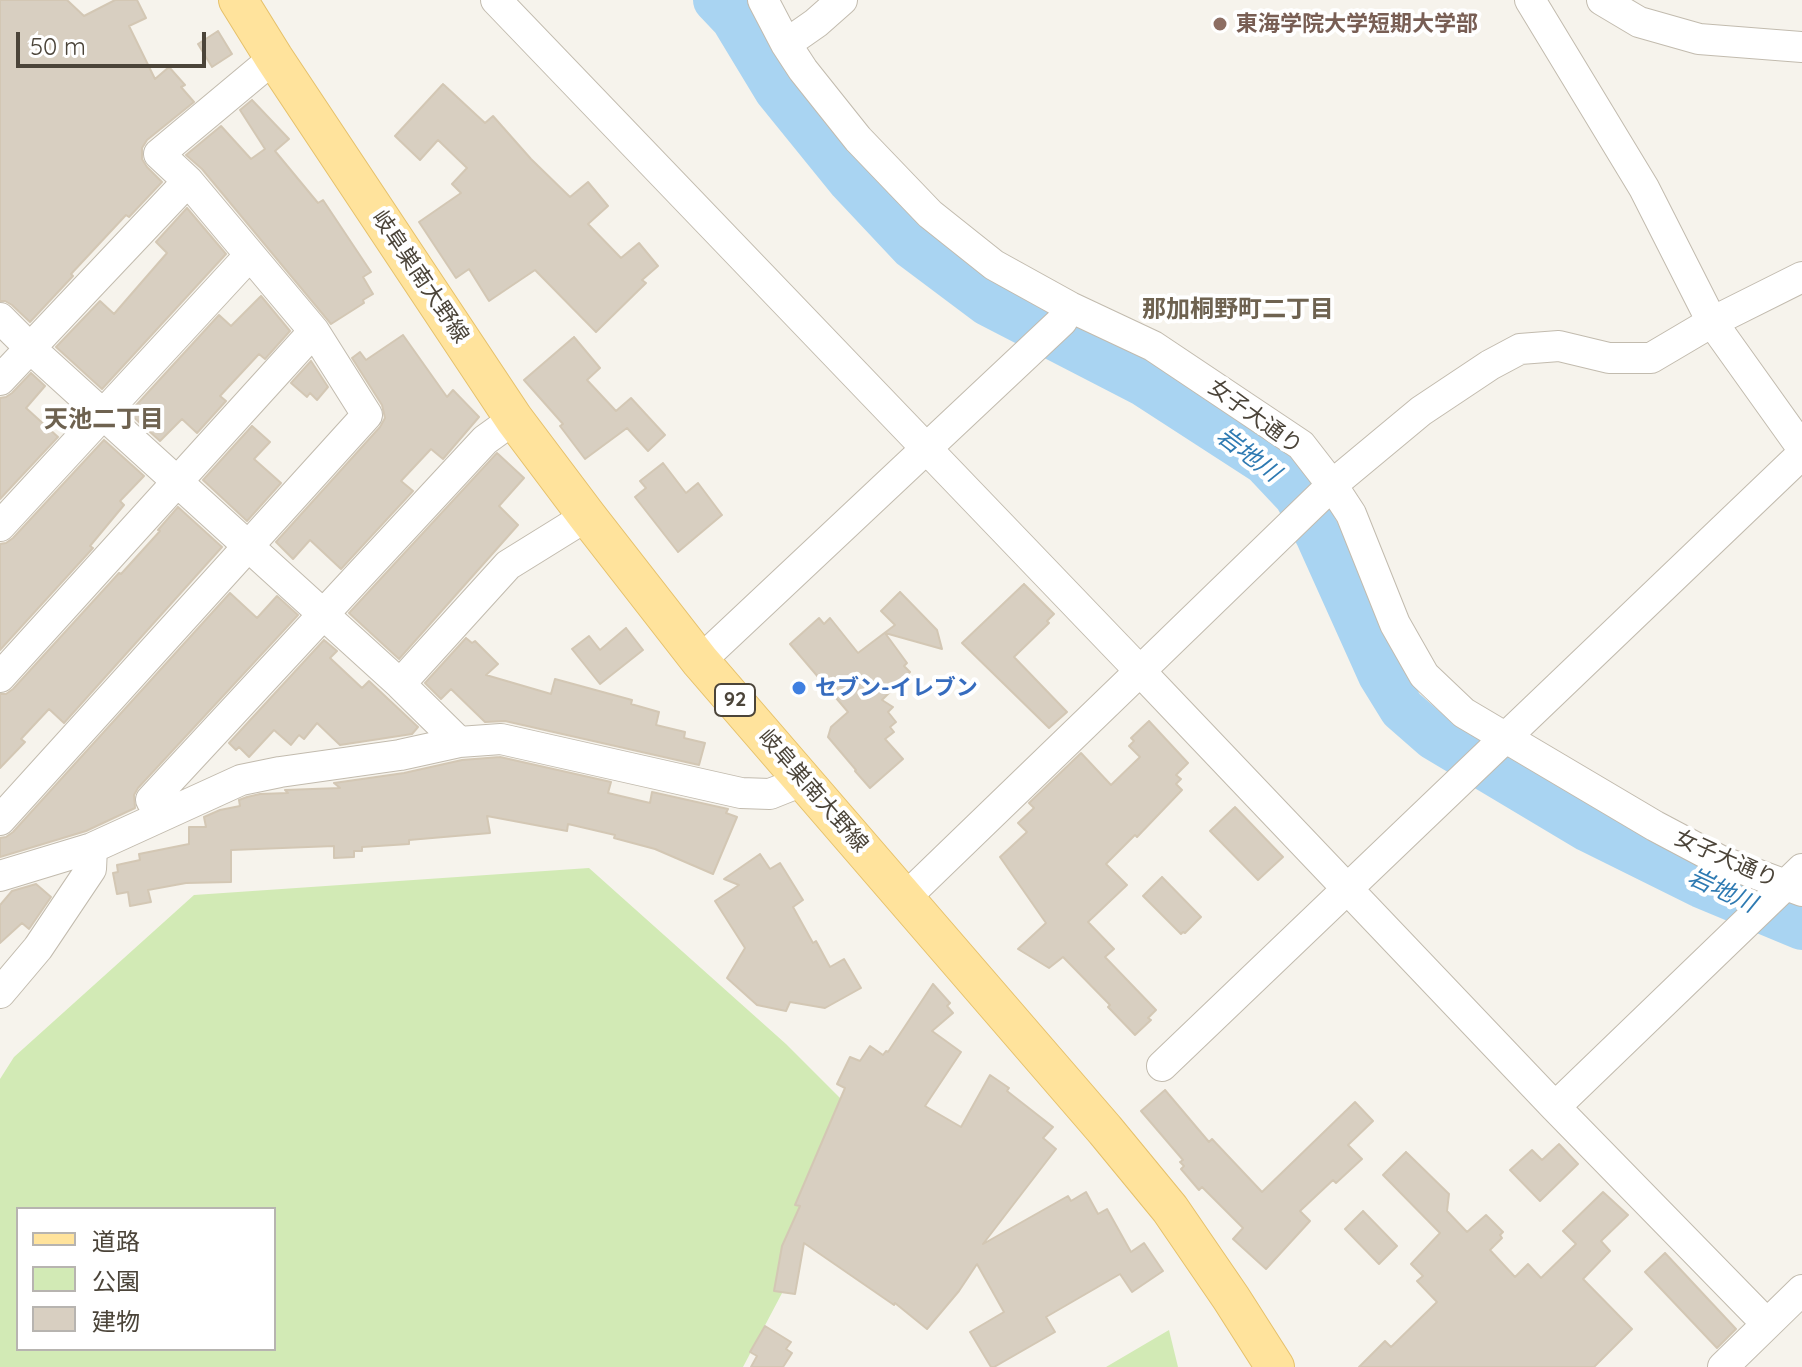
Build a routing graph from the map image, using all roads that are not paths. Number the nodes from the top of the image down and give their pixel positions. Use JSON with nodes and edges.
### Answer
{"nodes":[{"id":1,"x":238,"y":0,"type":"edge"},
{"id":2,"x":496,"y":0,"type":"edge"},
{"id":3,"x":763,"y":0,"type":"edge"},
{"id":4,"x":842,"y":0,"type":"edge"},
{"id":5,"x":1530,"y":0,"type":"edge"},
{"id":6,"x":1602,"y":0,"type":"edge"},
{"id":7,"x":786,"y":44,"type":"junction"},
{"id":8,"x":1802,"y":47,"type":"edge"},
{"id":9,"x":274,"y":58,"type":"junction"},
{"id":10,"x":188,"y":181,"type":"junction"},
{"id":11,"x":250,"y":255,"type":"junction"},
{"id":12,"x":1802,"y":277,"type":"edge"},
{"id":13,"x":1066,"y":314,"type":"junction"},
{"id":14,"x":0,"y":318,"type":"edge"},
{"id":15,"x":1712,"y":322,"type":"junction"},
{"id":16,"x":314,"y":331,"type":"junction"},
{"id":17,"x":30,"y":348,"type":"junction"},
{"id":18,"x":0,"y":380,"type":"edge"},
{"id":19,"x":103,"y":414,"type":"junction"},
{"id":20,"x":514,"y":419,"type":"junction"},
{"id":21,"x":1802,"y":448,"type":"edge"},
{"id":22,"x":928,"y":449,"type":"junction"},
{"id":23,"x":1802,"y":454,"type":"edge"},
{"id":24,"x":178,"y":481,"type":"junction"},
{"id":25,"x":1327,"y":490,"type":"junction"},
{"id":26,"x":587,"y":516,"type":"junction"},
{"id":27,"x":0,"y":526,"type":"edge"},
{"id":28,"x":248,"y":545,"type":"junction"},
{"id":29,"x":323,"y":614,"type":"junction"},
{"id":30,"x":700,"y":661,"type":"junction"},
{"id":31,"x":1140,"y":671,"type":"junction"},
{"id":32,"x":0,"y":677,"type":"edge"},
{"id":33,"x":400,"y":684,"type":"junction"},
{"id":34,"x":459,"y":742,"type":"junction"},
{"id":35,"x":1499,"y":743,"type":"junction"},
{"id":36,"x":805,"y":780,"type":"junction"},
{"id":37,"x":161,"y":815,"type":"junction"},
{"id":38,"x":0,"y":820,"type":"edge"},
{"id":39,"x":92,"y":848,"type":"junction"},
{"id":40,"x":0,"y":876,"type":"edge"},
{"id":41,"x":1791,"y":885,"type":"edge"},
{"id":42,"x":1348,"y":889,"type":"junction"},
{"id":43,"x":905,"y":898,"type":"junction"},
{"id":44,"x":0,"y":993,"type":"edge"},
{"id":45,"x":1162,"y":1066,"type":"dead end"},
{"id":46,"x":1555,"y":1107,"type":"junction"},
{"id":47,"x":1802,"y":1290,"type":"edge"},
{"id":48,"x":1767,"y":1324,"type":"junction"},
{"id":49,"x":1275,"y":1367,"type":"edge"},
{"id":50,"x":1723,"y":1367,"type":"edge"}],
"edges":[{"from":1,"to":9,"type":"main road","name":"岐阜巣南大野線","number":"92"},
{"from":2,"to":22,"type":"street"},
{"from":3,"to":7,"type":"street","name":"女子大通り"},
{"from":4,"to":7,"type":"street"},
{"from":5,"to":15,"type":"street"},
{"from":6,"to":8,"type":"street"},
{"from":7,"to":13,"type":"street","name":"女子大通り"},
{"from":9,"to":10,"type":"street"},
{"from":9,"to":20,"type":"main road","name":"岐阜巣南大野線","number":"92"},
{"from":10,"to":11,"type":"street"},
{"from":10,"to":17,"type":"street"},
{"from":11,"to":16,"type":"street"},
{"from":11,"to":19,"type":"street"},
{"from":12,"to":15,"type":"street"},
{"from":13,"to":22,"type":"street"},
{"from":13,"to":25,"type":"street","name":"女子大通り"},
{"from":14,"to":17,"type":"street"},
{"from":15,"to":21,"type":"street"},
{"from":15,"to":25,"type":"street"},
{"from":16,"to":24,"type":"street"},
{"from":16,"to":28,"type":"street"},
{"from":17,"to":18,"type":"street"},
{"from":17,"to":19,"type":"street"},
{"from":19,"to":24,"type":"street"},
{"from":19,"to":27,"type":"street"},
{"from":20,"to":26,"type":"main road","name":"岐阜巣南大野線","number":"92"},
{"from":20,"to":29,"type":"street"},
{"from":22,"to":30,"type":"street"},
{"from":22,"to":31,"type":"street"},
{"from":23,"to":35,"type":"street"},
{"from":24,"to":28,"type":"street"},
{"from":24,"to":32,"type":"street"},
{"from":25,"to":31,"type":"street"},
{"from":25,"to":35,"type":"street","name":"女子大通り"},
{"from":26,"to":30,"type":"main road","name":"岐阜巣南大野線","number":"92"},
{"from":26,"to":33,"type":"street"},
{"from":28,"to":29,"type":"street"},
{"from":28,"to":38,"type":"street"},
{"from":29,"to":33,"type":"street"},
{"from":29,"to":37,"type":"street"},
{"from":30,"to":36,"type":"main road","name":"岐阜巣南大野線","number":"92"},
{"from":31,"to":42,"type":"street"},
{"from":31,"to":43,"type":"street"},
{"from":33,"to":34,"type":"street"},
{"from":34,"to":36,"type":"street"},
{"from":34,"to":37,"type":"street"},
{"from":35,"to":41,"type":"street","name":"女子大通り"},
{"from":35,"to":42,"type":"street"},
{"from":36,"to":43,"type":"main road","name":"岐阜巣南大野線","number":"92"},
{"from":37,"to":39,"type":"street"},
{"from":39,"to":40,"type":"street"},
{"from":39,"to":44,"type":"street"},
{"from":41,"to":46,"type":"street"},
{"from":42,"to":45,"type":"street"},
{"from":42,"to":46,"type":"street"},
{"from":43,"to":49,"type":"main road","name":"岐阜巣南大野線","number":"92"},
{"from":46,"to":48,"type":"street"},
{"from":47,"to":48,"type":"street"},
{"from":48,"to":50,"type":"street"}]}
